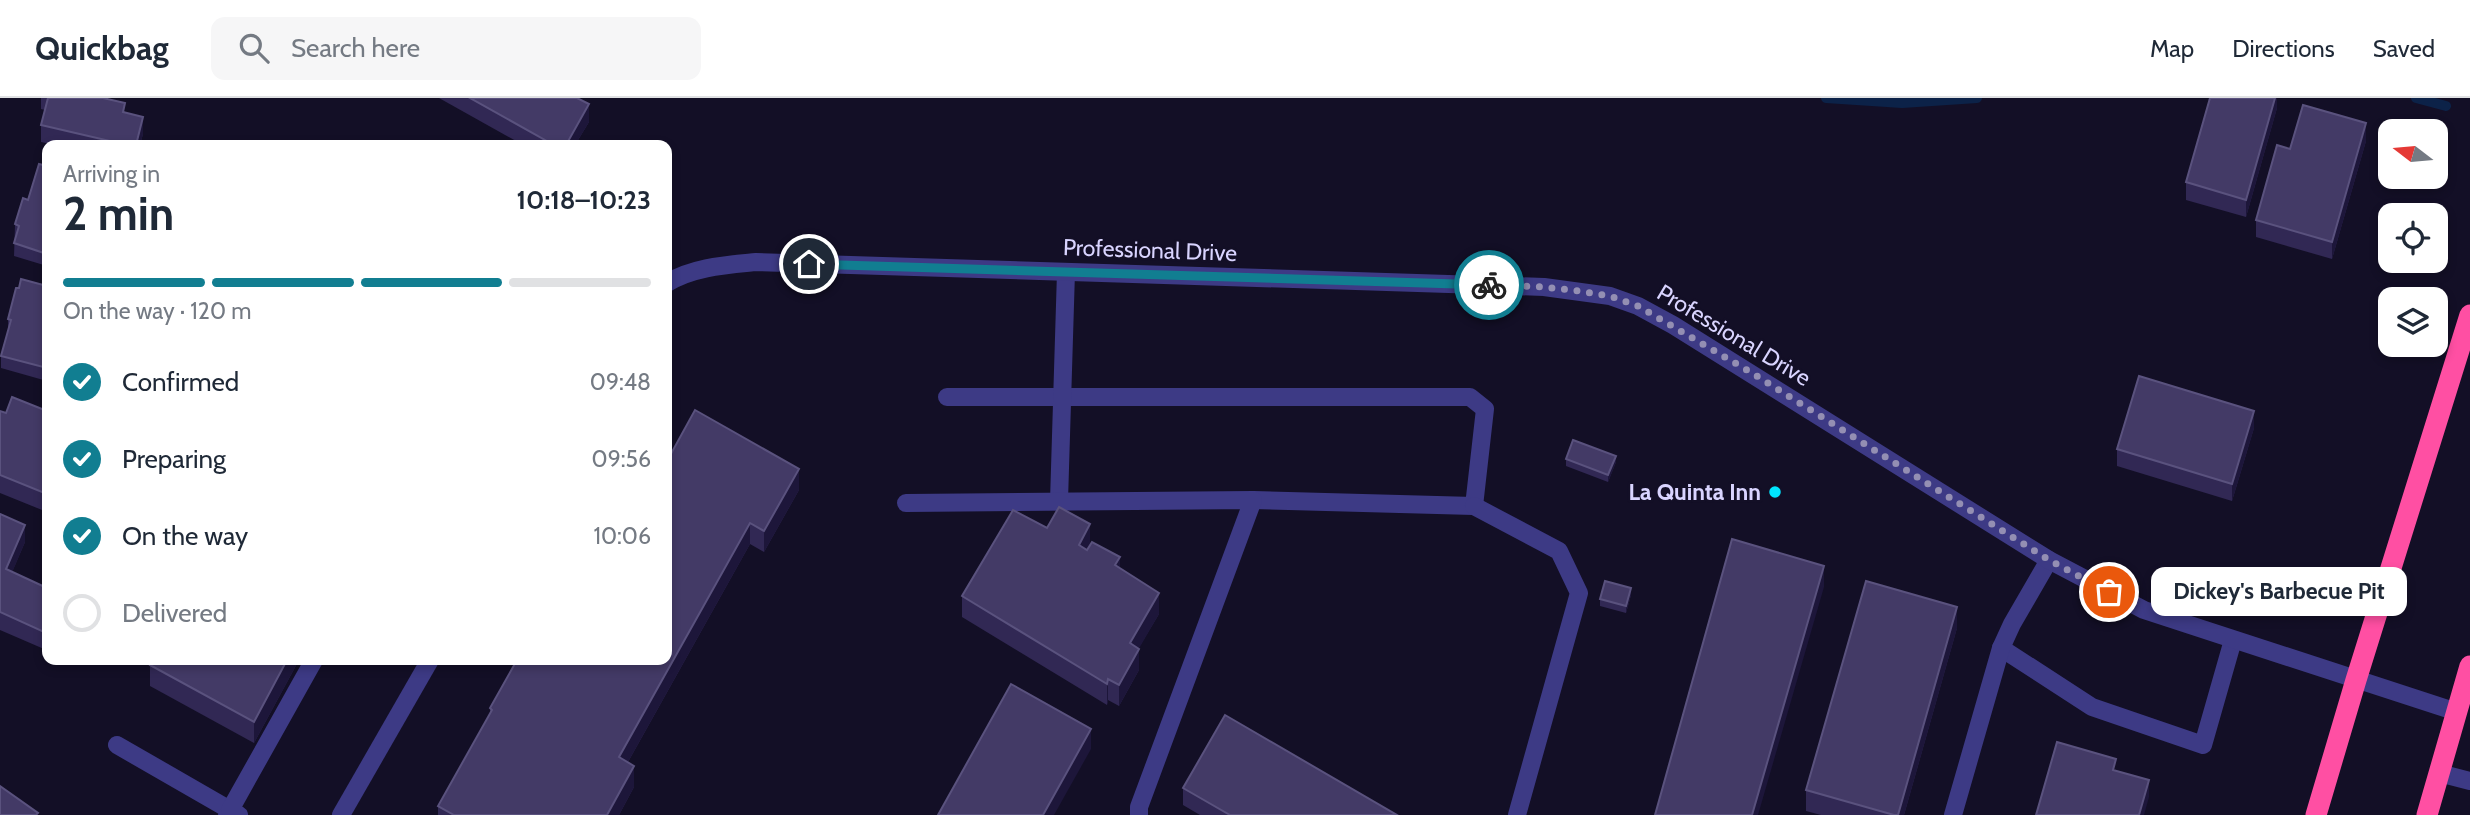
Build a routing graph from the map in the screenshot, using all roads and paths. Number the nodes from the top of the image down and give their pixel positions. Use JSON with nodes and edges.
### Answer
{"nodes":[{"id":1,"x":1066,"y":272,"type":"junction"},
{"id":2,"x":672,"y":280,"type":"edge"},
{"id":3,"x":2470,"y":315,"type":"edge"},
{"id":4,"x":947,"y":397,"type":"dead end"},
{"id":5,"x":1061,"y":397,"type":"junction"},
{"id":6,"x":1253,"y":500,"type":"junction"},
{"id":7,"x":1059,"y":501,"type":"junction"},
{"id":8,"x":906,"y":503,"type":"dead end"},
{"id":9,"x":1474,"y":506,"type":"junction"},
{"id":10,"x":2049,"y":560,"type":"junction"},
{"id":11,"x":2233,"y":640,"type":"junction"},
{"id":12,"x":2001,"y":649,"type":"junction"},
{"id":13,"x":311,"y":665,"type":"edge"},
{"id":14,"x":427,"y":665,"type":"edge"},
{"id":15,"x":2470,"y":666,"type":"edge"},
{"id":16,"x":2356,"y":680,"type":"junction"},
{"id":17,"x":2457,"y":712,"type":"junction"},
{"id":18,"x":117,"y":745,"type":"dead end"},
{"id":19,"x":2439,"y":773,"type":"junction"},
{"id":20,"x":2470,"y":781,"type":"edge"},
{"id":21,"x":232,"y":813,"type":"edge"},
{"id":22,"x":341,"y":815,"type":"edge"},
{"id":23,"x":1139,"y":815,"type":"edge"},
{"id":24,"x":1517,"y":815,"type":"edge"},
{"id":25,"x":1953,"y":815,"type":"edge"},
{"id":26,"x":2316,"y":815,"type":"edge"},
{"id":27,"x":2427,"y":815,"type":"edge"}],
"edges":[{"from":1,"to":2,"type":"street","name":"Professional Drive"},
{"from":1,"to":5,"type":"street"},
{"from":1,"to":10,"type":"street","name":"Professional Drive"},
{"from":3,"to":16,"type":"highway"},
{"from":4,"to":5,"type":"street"},
{"from":5,"to":7,"type":"street"},
{"from":5,"to":9,"type":"street"},
{"from":6,"to":7,"type":"street"},
{"from":6,"to":9,"type":"street"},
{"from":6,"to":23,"type":"street"},
{"from":7,"to":8,"type":"street"},
{"from":9,"to":24,"type":"street"},
{"from":10,"to":11,"type":"street","name":"Professional Drive"},
{"from":10,"to":12,"type":"street"},
{"from":11,"to":12,"type":"street"},
{"from":11,"to":16,"type":"street","name":"Professional Drive"},
{"from":12,"to":25,"type":"street"},
{"from":13,"to":21,"type":"street"},
{"from":14,"to":22,"type":"street"},
{"from":15,"to":17,"type":"highway"},
{"from":16,"to":17,"type":"street","name":"Professional Drive"},
{"from":16,"to":26,"type":"highway"},
{"from":17,"to":19,"type":"highway"},
{"from":18,"to":21,"type":"street"},
{"from":19,"to":20,"type":"street"},
{"from":19,"to":27,"type":"highway"}]}
